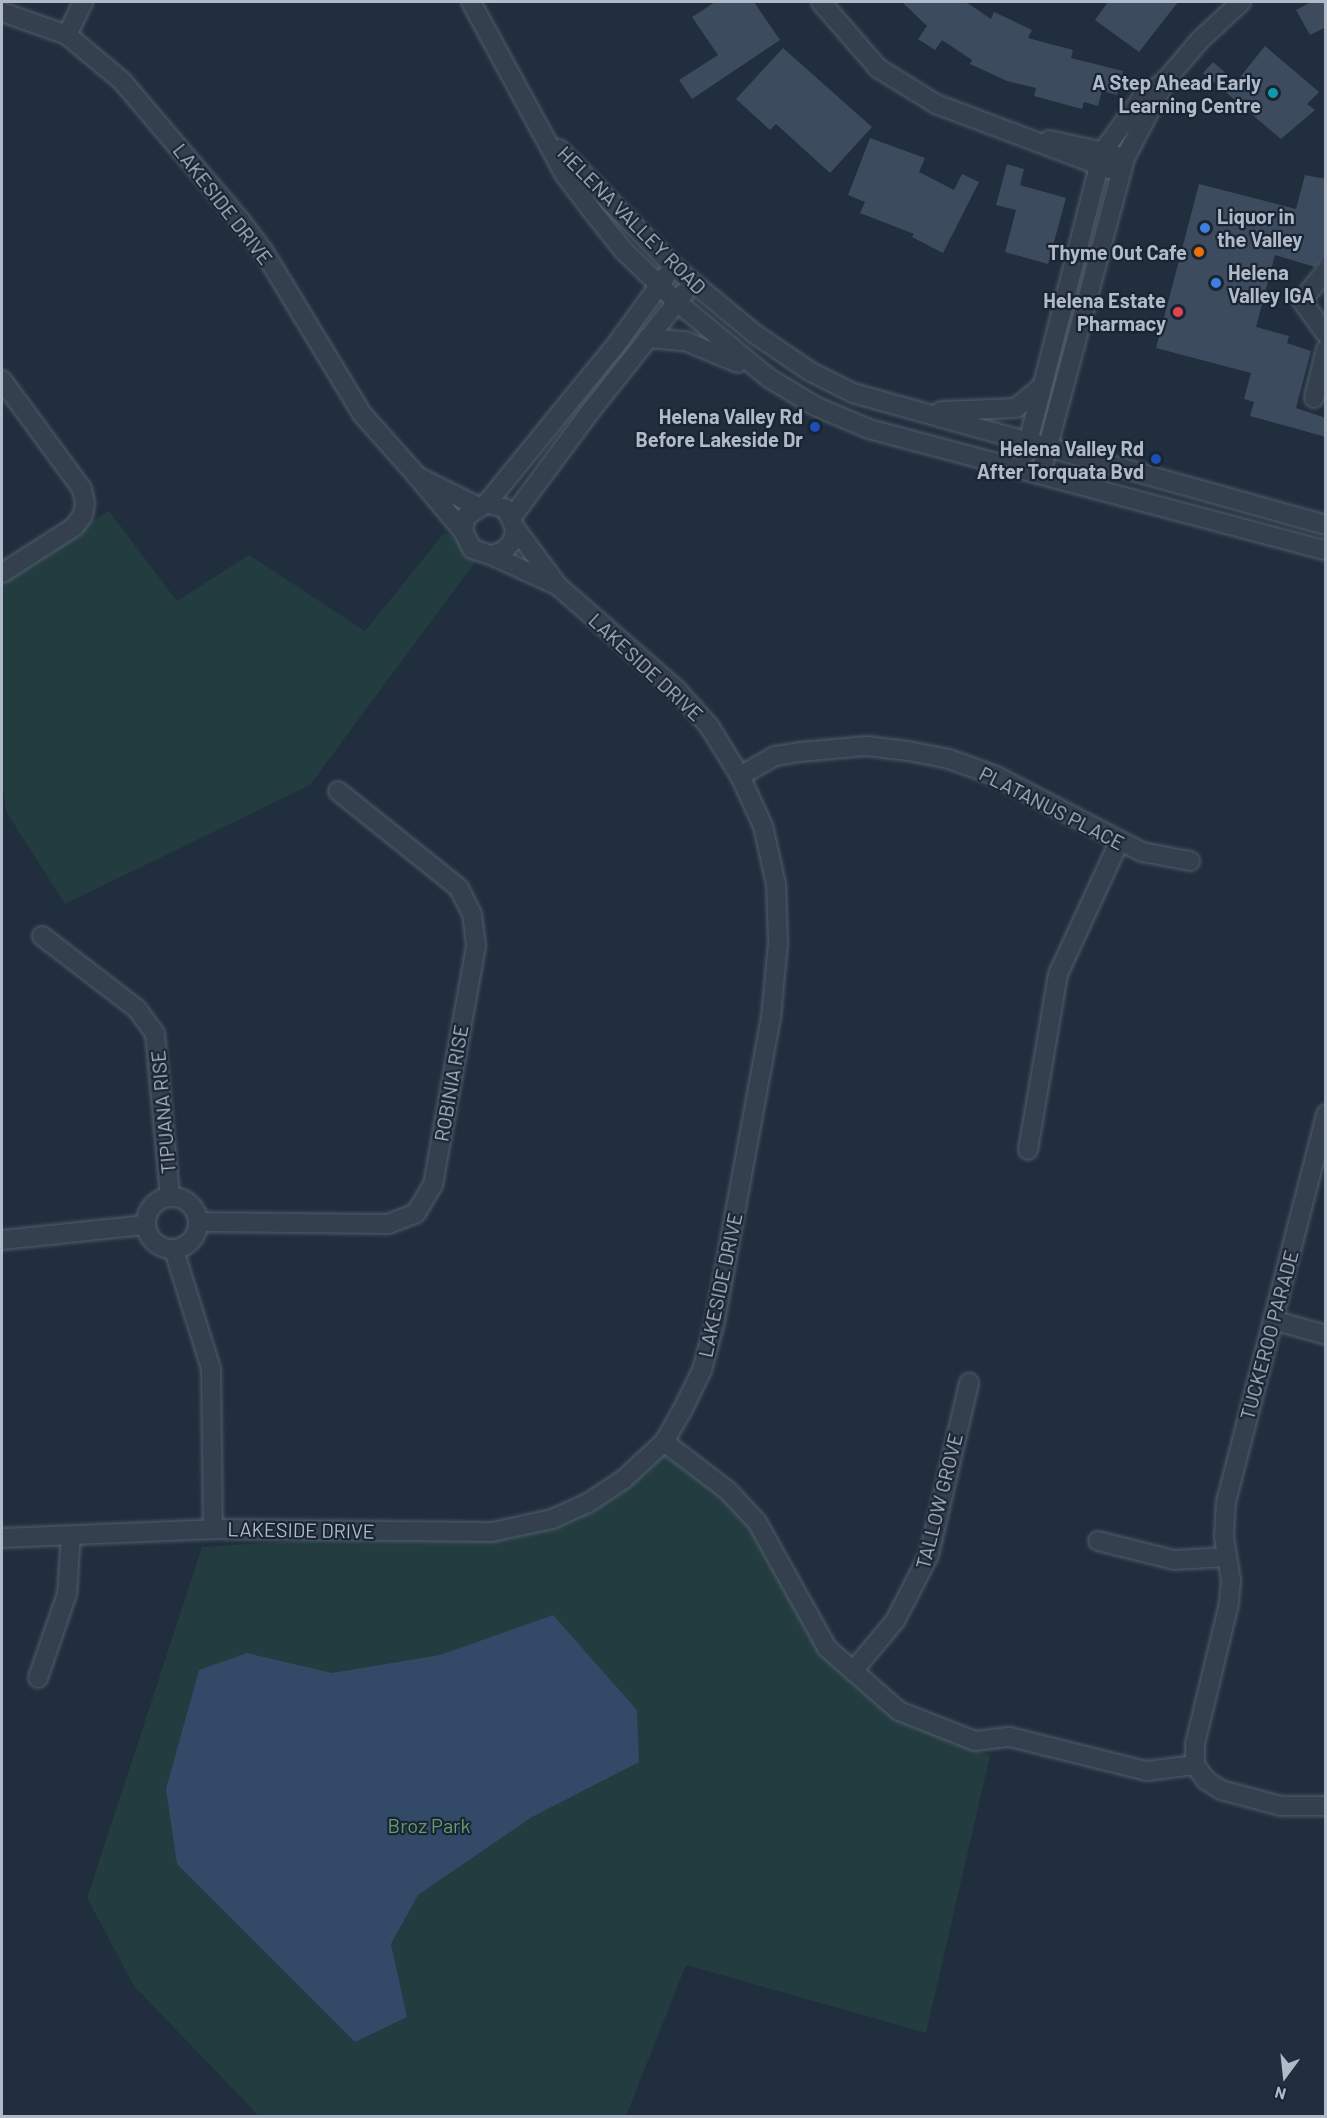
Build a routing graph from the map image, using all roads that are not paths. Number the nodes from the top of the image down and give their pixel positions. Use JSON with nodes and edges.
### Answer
{"nodes":[{"id":1,"x":83,"y":2,"type":"edge"},
{"id":2,"x":471,"y":2,"type":"edge"},
{"id":3,"x":821,"y":2,"type":"edge"},
{"id":4,"x":1241,"y":2,"type":"edge"},
{"id":5,"x":2,"y":12,"type":"edge"},
{"id":6,"x":67,"y":35,"type":"junction"},
{"id":7,"x":1166,"y":81,"type":"junction"},
{"id":8,"x":544,"y":132,"type":"junction"},
{"id":9,"x":1101,"y":158,"type":"junction"},
{"id":10,"x":1122,"y":165,"type":"junction"},
{"id":11,"x":674,"y":267,"type":"junction"},
{"id":12,"x":1326,"y":271,"type":"edge"},
{"id":13,"x":694,"y":283,"type":"junction"},
{"id":14,"x":659,"y":284,"type":"junction"},
{"id":15,"x":677,"y":302,"type":"junction"},
{"id":16,"x":1326,"y":334,"type":"edge"},
{"id":17,"x":648,"y":338,"type":"junction"},
{"id":18,"x":1326,"y":349,"type":"edge"},
{"id":19,"x":769,"y":378,"type":"junction"},
{"id":20,"x":2,"y":380,"type":"edge"},
{"id":21,"x":1039,"y":389,"type":"junction"},
{"id":22,"x":1314,"y":398,"type":"dead end"},
{"id":23,"x":921,"y":412,"type":"junction"},
{"id":24,"x":1028,"y":442,"type":"junction"},
{"id":25,"x":1048,"y":447,"type":"junction"},
{"id":26,"x":1023,"y":467,"type":"junction"},
{"id":27,"x":1041,"y":472,"type":"junction"},
{"id":28,"x":417,"y":476,"type":"junction"},
{"id":29,"x":482,"y":505,"type":"junction"},
{"id":30,"x":514,"y":522,"type":"junction"},
{"id":31,"x":1326,"y":525,"type":"edge"},
{"id":32,"x":463,"y":531,"type":"junction"},
{"id":33,"x":1326,"y":550,"type":"edge"},
{"id":34,"x":491,"y":555,"type":"junction"},
{"id":35,"x":2,"y":573,"type":"edge"},
{"id":36,"x":558,"y":586,"type":"junction"},
{"id":37,"x":740,"y":776,"type":"junction"},
{"id":38,"x":338,"y":791,"type":"dead end"},
{"id":39,"x":1119,"y":842,"type":"junction"},
{"id":40,"x":1190,"y":861,"type":"dead end"},
{"id":41,"x":42,"y":936,"type":"dead end"},
{"id":42,"x":1326,"y":1114,"type":"edge"},
{"id":43,"x":1028,"y":1150,"type":"dead end"},
{"id":44,"x":170,"y":1197,"type":"junction"},
{"id":45,"x":199,"y":1222,"type":"junction"},
{"id":46,"x":146,"y":1226,"type":"junction"},
{"id":47,"x":2,"y":1240,"type":"edge"},
{"id":48,"x":174,"y":1250,"type":"junction"},
{"id":49,"x":1273,"y":1320,"type":"junction"},
{"id":50,"x":1326,"y":1335,"type":"edge"},
{"id":51,"x":969,"y":1383,"type":"dead end"},
{"id":52,"x":664,"y":1442,"type":"junction"},
{"id":53,"x":213,"y":1529,"type":"junction"},
{"id":54,"x":71,"y":1536,"type":"junction"},
{"id":55,"x":2,"y":1538,"type":"edge"},
{"id":56,"x":1098,"y":1541,"type":"dead end"},
{"id":57,"x":1227,"y":1557,"type":"junction"},
{"id":58,"x":853,"y":1671,"type":"junction"},
{"id":59,"x":38,"y":1678,"type":"dead end"},
{"id":60,"x":1195,"y":1765,"type":"junction"},
{"id":61,"x":1326,"y":1806,"type":"edge"}],
"edges":[{"from":1,"to":6,"type":"street"},
{"from":2,"to":8,"type":"street","name":"HELENA VALLEY ROAD"},
{"from":3,"to":9,"type":"street"},
{"from":4,"to":7,"type":"street"},
{"from":5,"to":6,"type":"street","name":"LAKESIDE DRIVE"},
{"from":6,"to":28,"type":"street","name":"LAKESIDE DRIVE"},
{"from":7,"to":9,"type":"street"},
{"from":7,"to":10,"type":"street"},
{"from":8,"to":11,"type":"street","name":"HELENA VALLEY ROAD"},
{"from":8,"to":14,"type":"street","name":"HELENA VALLEY ROAD"},
{"from":9,"to":10,"type":"street"},
{"from":9,"to":21,"type":"street"},
{"from":10,"to":25,"type":"street"},
{"from":11,"to":13,"type":"street","name":"HELENA VALLEY ROAD"},
{"from":11,"to":14,"type":"street"},
{"from":12,"to":16,"type":"street"},
{"from":13,"to":15,"type":"street"},
{"from":13,"to":23,"type":"street","name":"HELENA VALLEY ROAD"},
{"from":14,"to":15,"type":"street","name":"HELENA VALLEY ROAD"},
{"from":14,"to":29,"type":"street"},
{"from":15,"to":17,"type":"street"},
{"from":15,"to":19,"type":"street","name":"HELENA VALLEY ROAD"},
{"from":17,"to":19,"type":"street"},
{"from":17,"to":30,"type":"street"},
{"from":18,"to":22,"type":"street"},
{"from":19,"to":26,"type":"street","name":"HELENA VALLEY ROAD"},
{"from":20,"to":35,"type":"street"},
{"from":21,"to":23,"type":"street"},
{"from":21,"to":24,"type":"street"},
{"from":23,"to":24,"type":"street","name":"HELENA VALLEY ROAD"},
{"from":24,"to":25,"type":"street","name":"HELENA VALLEY ROAD"},
{"from":24,"to":26,"type":"street"},
{"from":25,"to":27,"type":"street"},
{"from":25,"to":31,"type":"street","name":"HELENA VALLEY ROAD"},
{"from":26,"to":27,"type":"street","name":"HELENA VALLEY ROAD"},
{"from":27,"to":33,"type":"street","name":"HELENA VALLEY ROAD"},
{"from":28,"to":29,"type":"street","name":"LAKESIDE DRIVE"},
{"from":28,"to":32,"type":"street","name":"LAKESIDE DRIVE"},
{"from":29,"to":30,"type":"street","name":"LAKESIDE DRIVE"},
{"from":29,"to":32,"type":"street"},
{"from":30,"to":34,"type":"street"},
{"from":30,"to":36,"type":"street","name":"LAKESIDE DRIVE"},
{"from":32,"to":34,"type":"street","name":"LAKESIDE DRIVE"},
{"from":34,"to":36,"type":"street","name":"LAKESIDE DRIVE"},
{"from":36,"to":37,"type":"street","name":"LAKESIDE DRIVE"},
{"from":37,"to":39,"type":"street","name":"PLATANUS PLACE"},
{"from":37,"to":52,"type":"street","name":"LAKESIDE DRIVE"},
{"from":38,"to":45,"type":"street","name":"ROBINIA RISE"},
{"from":39,"to":40,"type":"street","name":"PLATANUS PLACE"},
{"from":39,"to":43,"type":"street"},
{"from":41,"to":44,"type":"street","name":"TIPUANA RISE"},
{"from":42,"to":49,"type":"street","name":"TUCKEROO PARADE"},
{"from":44,"to":45,"type":"street","name":"TIPUANA RISE"},
{"from":44,"to":46,"type":"street","name":"TIPUANA RISE"},
{"from":45,"to":48,"type":"street"},
{"from":46,"to":47,"type":"street"},
{"from":46,"to":48,"type":"street"},
{"from":48,"to":53,"type":"street"},
{"from":49,"to":50,"type":"street"},
{"from":49,"to":57,"type":"street","name":"TUCKEROO PARADE"},
{"from":51,"to":58,"type":"street","name":"TALLOW GROVE"},
{"from":52,"to":53,"type":"street","name":"LAKESIDE DRIVE"},
{"from":52,"to":58,"type":"street"},
{"from":53,"to":54,"type":"street","name":"LAKESIDE DRIVE"},
{"from":54,"to":55,"type":"street","name":"LAKESIDE DRIVE"},
{"from":54,"to":59,"type":"street"},
{"from":56,"to":57,"type":"street"},
{"from":57,"to":60,"type":"street","name":"TUCKEROO PARADE"},
{"from":58,"to":60,"type":"street"},
{"from":60,"to":61,"type":"street"}]}
